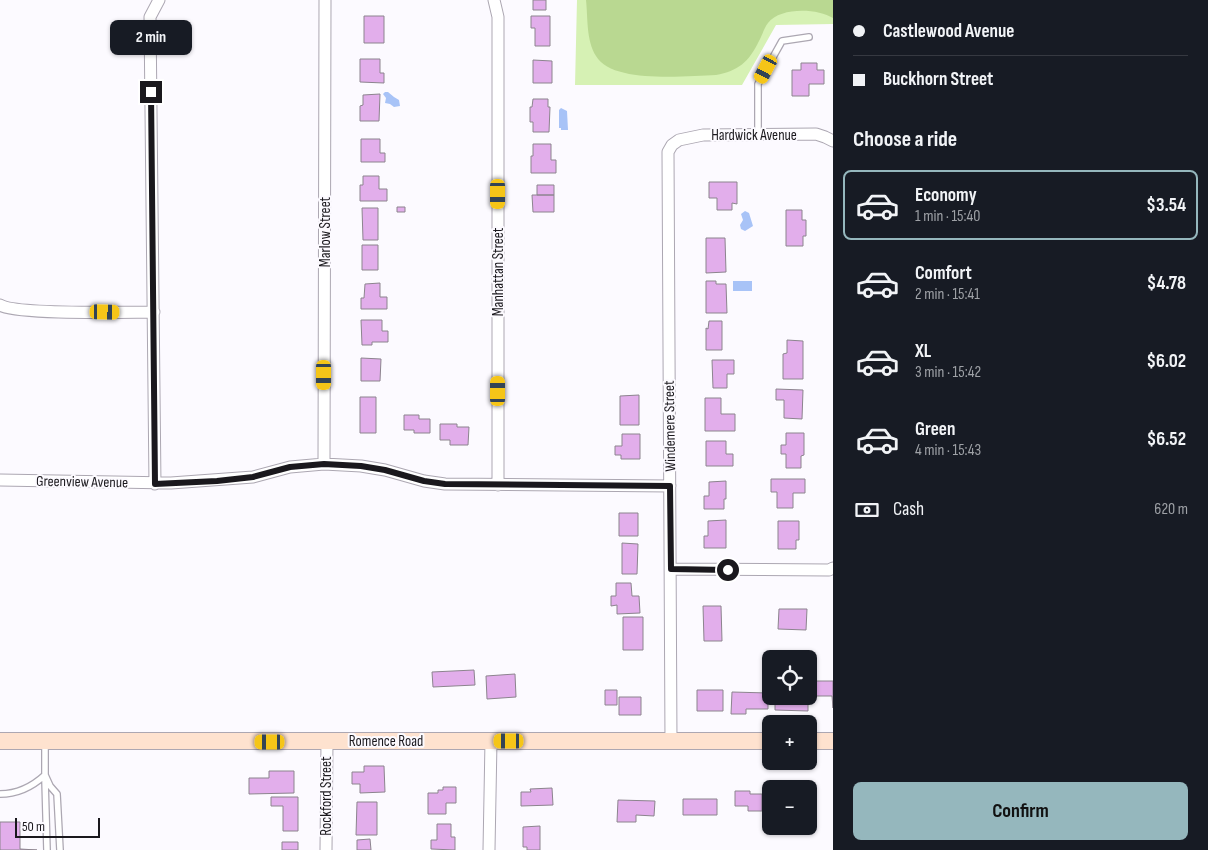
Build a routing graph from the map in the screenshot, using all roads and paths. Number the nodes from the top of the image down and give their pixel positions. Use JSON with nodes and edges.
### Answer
{"nodes":[{"id":1,"x":325,"y":0,"type":"edge"},
{"id":2,"x":494,"y":0,"type":"edge"},
{"id":3,"x":158,"y":1,"type":"edge"},
{"id":4,"x":809,"y":37,"type":"dead end"},
{"id":5,"x":758,"y":135,"type":"junction"},
{"id":6,"x":833,"y":141,"type":"edge"},
{"id":7,"x":675,"y":142,"type":"joint"},
{"id":8,"x":0,"y":305,"type":"edge"},
{"id":9,"x":154,"y":312,"type":"junction"},
{"id":10,"x":324,"y":464,"type":"junction"},
{"id":11,"x":0,"y":480,"type":"edge"},
{"id":12,"x":155,"y":484,"type":"junction"},
{"id":13,"x":498,"y":485,"type":"junction"},
{"id":14,"x":670,"y":486,"type":"junction"},
{"id":15,"x":833,"y":568,"type":"edge"},
{"id":16,"x":671,"y":569,"type":"junction"},
{"id":17,"x":0,"y":741,"type":"edge"},
{"id":18,"x":45,"y":741,"type":"junction"},
{"id":19,"x":491,"y":741,"type":"junction"},
{"id":20,"x":762,"y":741,"type":"edge"},
{"id":21,"x":817,"y":741,"type":"edge"},
{"id":22,"x":833,"y":741,"type":"edge"},
{"id":23,"x":326,"y":742,"type":"junction"},
{"id":24,"x":671,"y":742,"type":"junction"},
{"id":25,"x":45,"y":775,"type":"junction"},
{"id":26,"x":0,"y":794,"type":"edge"},
{"id":27,"x":47,"y":850,"type":"edge"},
{"id":28,"x":60,"y":850,"type":"edge"},
{"id":29,"x":326,"y":850,"type":"edge"},
{"id":30,"x":490,"y":850,"type":"edge"}],
"edges":[{"from":1,"to":10,"type":"street","name":"Marlow Street"},
{"from":2,"to":13,"type":"street","name":"Manhattan Street"},
{"from":3,"to":9,"type":"street"},
{"from":4,"to":5,"type":"lane"},
{"from":5,"to":6,"type":"street","name":"Hardwick Avenue"},
{"from":5,"to":7,"type":"street","name":"Hardwick Avenue"},
{"from":7,"to":14,"type":"street","name":"Windemere Street"},
{"from":8,"to":9,"type":"street"},
{"from":9,"to":12,"type":"street"},
{"from":10,"to":12,"type":"street","name":"Greenview Avenue"},
{"from":10,"to":13,"type":"street","name":"Greenview Avenue"},
{"from":11,"to":12,"type":"street","name":"Greenview Avenue"},
{"from":13,"to":14,"type":"street","name":"Greenview Avenue"},
{"from":14,"to":16,"type":"street","name":"Windemere Street"},
{"from":15,"to":16,"type":"street"},
{"from":16,"to":24,"type":"street","name":"Windemere Street"},
{"from":17,"to":18,"type":"street","name":"Romence Road"},
{"from":18,"to":23,"type":"street","name":"Romence Road"},
{"from":18,"to":25,"type":"lane"},
{"from":19,"to":23,"type":"street","name":"Romence Road"},
{"from":19,"to":24,"type":"street","name":"Romence Road"},
{"from":19,"to":30,"type":"street"},
{"from":20,"to":24,"type":"street","name":"Romence Road"},
{"from":21,"to":22,"type":"street"},
{"from":23,"to":29,"type":"street","name":"Rockford Street"},
{"from":25,"to":26,"type":"lane"},
{"from":25,"to":27,"type":"lane"},
{"from":25,"to":28,"type":"lane"}]}
